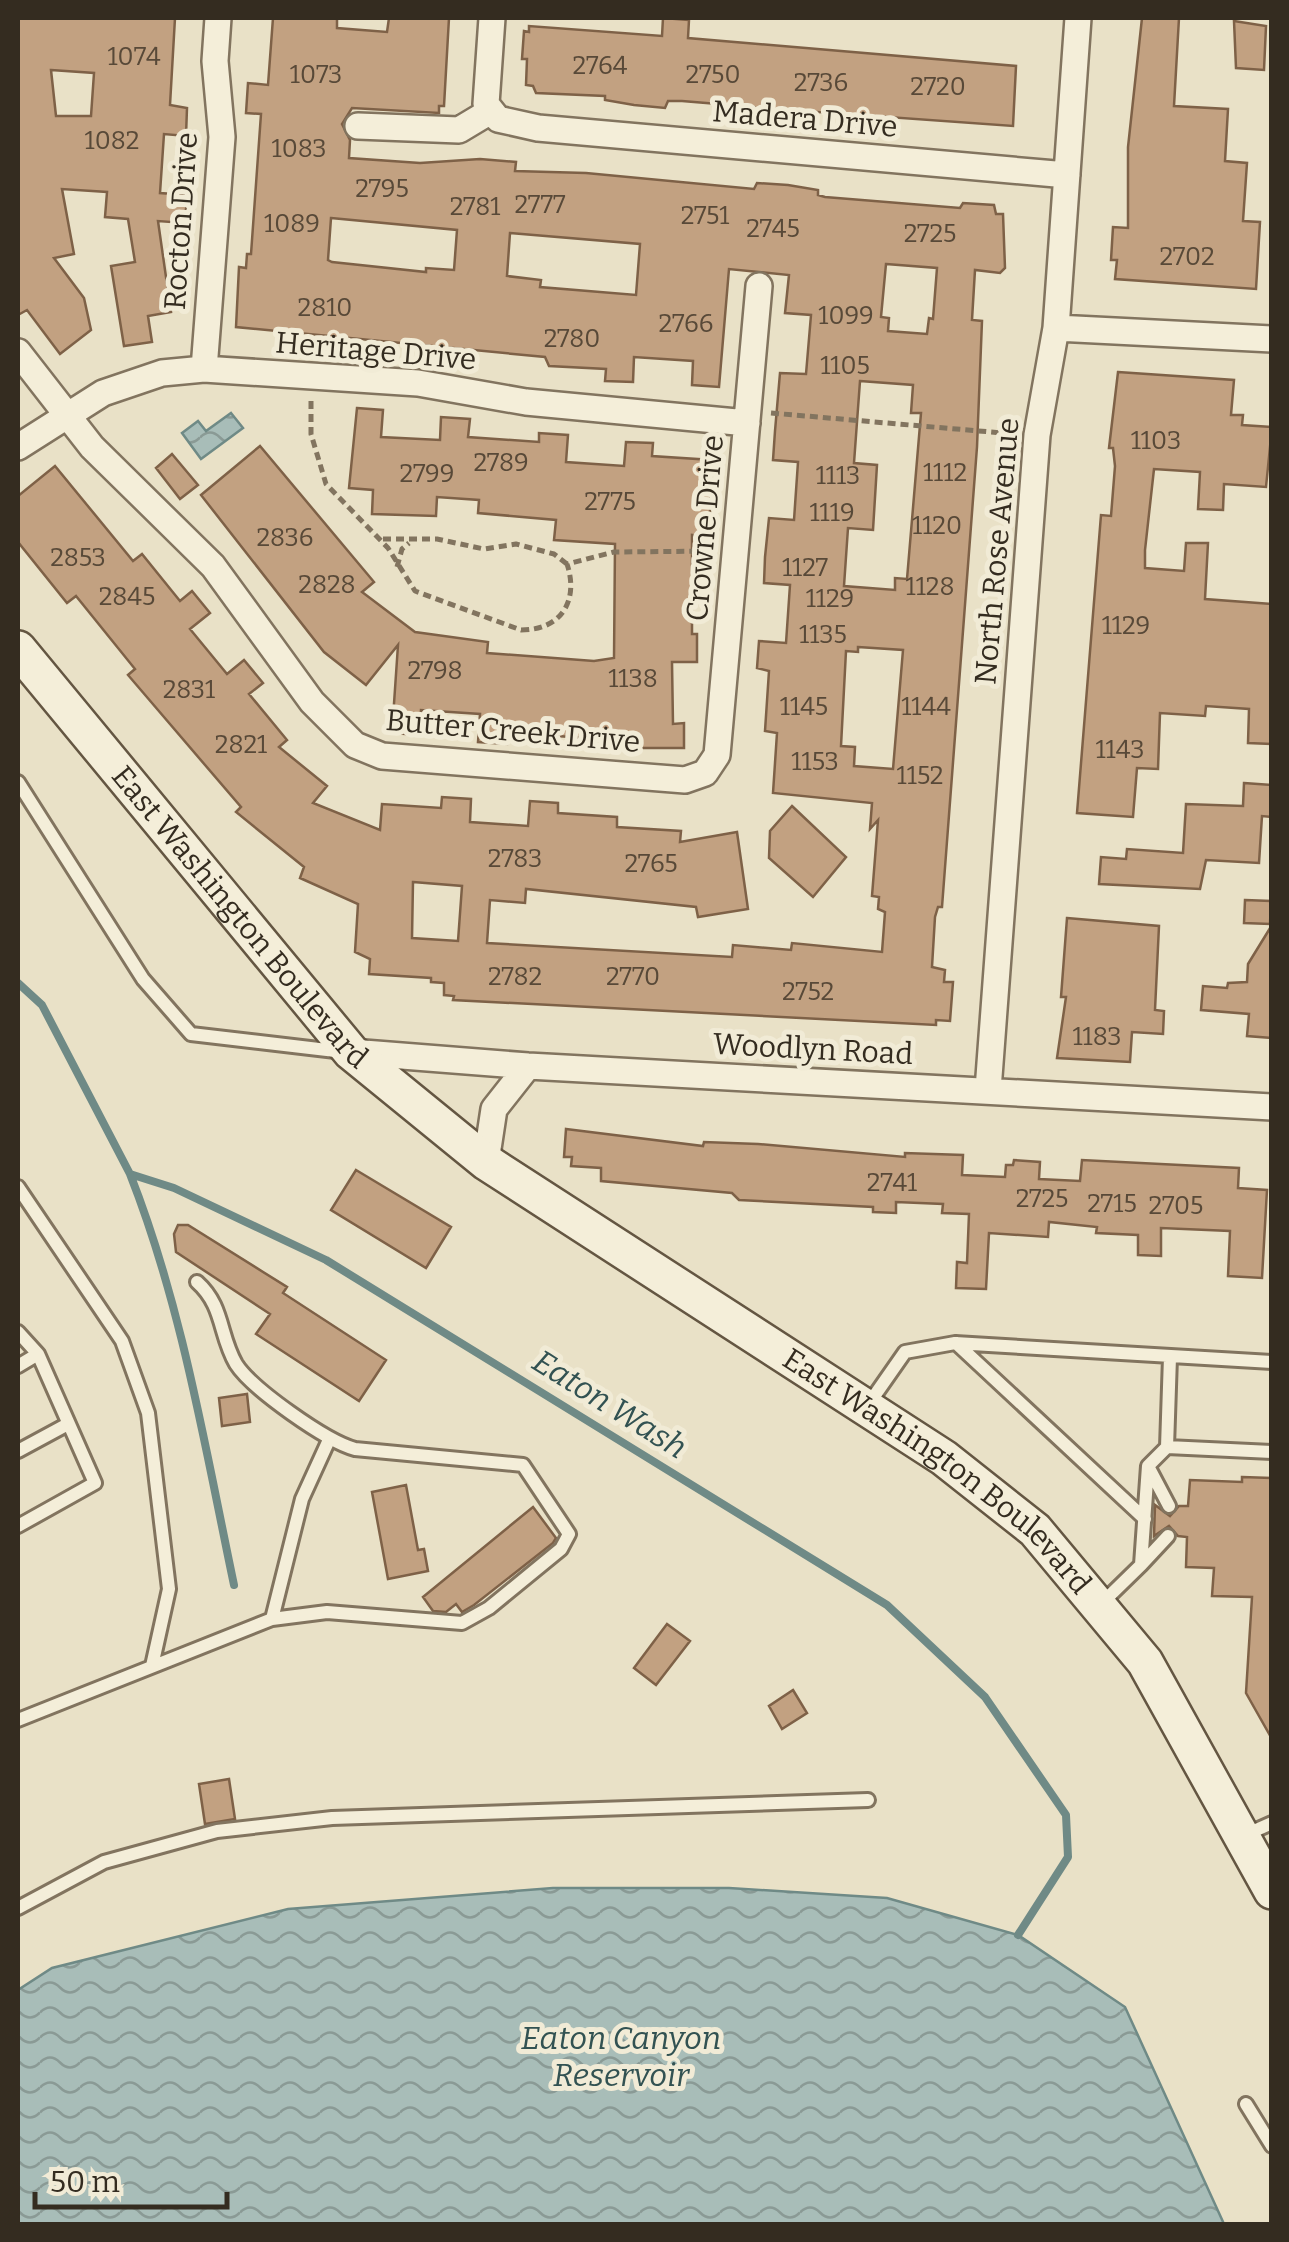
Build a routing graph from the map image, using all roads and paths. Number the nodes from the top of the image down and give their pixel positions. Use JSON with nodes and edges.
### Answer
{"nodes":[{"id":1,"x":218,"y":18,"type":"edge"},
{"id":2,"x":492,"y":18,"type":"edge"},
{"id":3,"x":1078,"y":18,"type":"edge"},
{"id":4,"x":489,"y":112,"type":"junction"},
{"id":5,"x":358,"y":126,"type":"dead end"},
{"id":6,"x":1067,"y":175,"type":"junction"},
{"id":7,"x":759,"y":286,"type":"dead end"},
{"id":8,"x":1056,"y":328,"type":"junction"},
{"id":9,"x":1272,"y":339,"type":"edge"},
{"id":10,"x":18,"y":352,"type":"edge"},
{"id":11,"x":204,"y":369,"type":"junction"},
{"id":12,"x":314,"y":376,"type":"junction"},
{"id":13,"x":64,"y":414,"type":"junction"},
{"id":14,"x":747,"y":417,"type":"junction"},
{"id":15,"x":1037,"y":435,"type":"junction"},
{"id":16,"x":18,"y":448,"type":"edge"},
{"id":17,"x":380,"y":538,"type":"junction"},
{"id":18,"x":411,"y":542,"type":"junction"},
{"id":19,"x":736,"y":555,"type":"junction"},
{"id":20,"x":567,"y":564,"type":"junction"},
{"id":21,"x":397,"y":568,"type":"junction"},
{"id":22,"x":18,"y":649,"type":"edge"},
{"id":23,"x":705,"y":773,"type":"joint"},
{"id":24,"x":18,"y":782,"type":"edge"},
{"id":25,"x":352,"y":1052,"type":"junction"},
{"id":26,"x":528,"y":1066,"type":"junction"},
{"id":27,"x":988,"y":1090,"type":"junction"},
{"id":28,"x":1272,"y":1107,"type":"edge"},
{"id":29,"x":486,"y":1162,"type":"junction"},
{"id":30,"x":18,"y":1187,"type":"edge"},
{"id":31,"x":198,"y":1282,"type":"dead end"},
{"id":32,"x":18,"y":1332,"type":"edge"},
{"id":33,"x":956,"y":1342,"type":"junction"},
{"id":34,"x":38,"y":1354,"type":"junction"},
{"id":35,"x":1170,"y":1357,"type":"junction"},
{"id":36,"x":1272,"y":1362,"type":"edge"},
{"id":37,"x":18,"y":1366,"type":"edge"},
{"id":38,"x":866,"y":1407,"type":"junction"},
{"id":39,"x":68,"y":1424,"type":"junction"},
{"id":40,"x":328,"y":1442,"type":"junction"},
{"id":41,"x":1168,"y":1447,"type":"junction"},
{"id":42,"x":18,"y":1451,"type":"edge"},
{"id":43,"x":1272,"y":1452,"type":"edge"},
{"id":44,"x":1148,"y":1466,"type":"junction"},
{"id":45,"x":1169,"y":1506,"type":"dead end"},
{"id":46,"x":1145,"y":1519,"type":"junction"},
{"id":47,"x":18,"y":1526,"type":"edge"},
{"id":48,"x":1168,"y":1536,"type":"dead end"},
{"id":49,"x":1141,"y":1566,"type":"junction"},
{"id":50,"x":1098,"y":1607,"type":"junction"},
{"id":51,"x":272,"y":1619,"type":"junction"},
{"id":52,"x":152,"y":1666,"type":"junction"},
{"id":53,"x":18,"y":1720,"type":"edge"},
{"id":54,"x":868,"y":1800,"type":"dead end"},
{"id":55,"x":1257,"y":1829,"type":"edge"},
{"id":56,"x":1272,"y":1891,"type":"edge"},
{"id":57,"x":18,"y":1908,"type":"edge"},
{"id":58,"x":1246,"y":2104,"type":"dead end"},
{"id":59,"x":1272,"y":2146,"type":"edge"}],
"edges":[{"from":1,"to":11,"type":"street","name":"Rocton Drive"},
{"from":2,"to":4,"type":"street"},
{"from":3,"to":6,"type":"street","name":"North Rose Avenue"},
{"from":4,"to":5,"type":"street"},
{"from":4,"to":6,"type":"street","name":"Madera Drive"},
{"from":6,"to":8,"type":"street","name":"North Rose Avenue"},
{"from":7,"to":14,"type":"street","name":"Crowne Drive"},
{"from":8,"to":9,"type":"street"},
{"from":8,"to":15,"type":"street","name":"North Rose Avenue"},
{"from":10,"to":13,"type":"street","name":"Butter Creek Drive"},
{"from":11,"to":12,"type":"street","name":"Heritage Drive"},
{"from":11,"to":13,"type":"street","name":"Heritage Drive"},
{"from":12,"to":14,"type":"street","name":"Heritage Drive"},
{"from":12,"to":17,"type":"path"},
{"from":13,"to":16,"type":"street","name":"Heritage Drive"},
{"from":13,"to":23,"type":"street","name":"Butter Creek Drive"},
{"from":14,"to":15,"type":"path"},
{"from":14,"to":19,"type":"street","name":"Crowne Drive"},
{"from":15,"to":27,"type":"street","name":"North Rose Avenue"},
{"from":17,"to":18,"type":"path"},
{"from":17,"to":21,"type":"path"},
{"from":18,"to":20,"type":"path"},
{"from":18,"to":21,"type":"path"},
{"from":19,"to":20,"type":"path"},
{"from":19,"to":23,"type":"street","name":"Crowne Drive"},
{"from":20,"to":21,"type":"path"},
{"from":22,"to":25,"type":"main road","name":"East Washington Boulevard"},
{"from":24,"to":25,"type":"lane"},
{"from":25,"to":26,"type":"street","name":"Woodlyn Road"},
{"from":25,"to":29,"type":"main road","name":"East Washington Boulevard"},
{"from":26,"to":27,"type":"street","name":"Woodlyn Road"},
{"from":26,"to":29,"type":"street"},
{"from":27,"to":28,"type":"street","name":"Woodlyn Road"},
{"from":29,"to":38,"type":"main road","name":"East Washington Boulevard"},
{"from":30,"to":52,"type":"lane"},
{"from":31,"to":40,"type":"lane"},
{"from":32,"to":34,"type":"lane"},
{"from":33,"to":35,"type":"lane"},
{"from":33,"to":38,"type":"lane"},
{"from":33,"to":46,"type":"lane"},
{"from":34,"to":37,"type":"lane"},
{"from":34,"to":39,"type":"lane"},
{"from":35,"to":36,"type":"lane"},
{"from":35,"to":41,"type":"lane"},
{"from":38,"to":50,"type":"main road","name":"East Washington Boulevard"},
{"from":39,"to":42,"type":"lane"},
{"from":39,"to":47,"type":"lane"},
{"from":40,"to":51,"type":"lane"},
{"from":40,"to":51,"type":"lane"},
{"from":41,"to":43,"type":"lane"},
{"from":41,"to":44,"type":"lane"},
{"from":44,"to":45,"type":"lane"},
{"from":44,"to":46,"type":"lane"},
{"from":46,"to":49,"type":"lane"},
{"from":48,"to":49,"type":"lane"},
{"from":49,"to":50,"type":"lane"},
{"from":50,"to":55,"type":"main road","name":"East Washington Boulevard"},
{"from":51,"to":52,"type":"lane"},
{"from":52,"to":53,"type":"lane"},
{"from":54,"to":57,"type":"lane"},
{"from":55,"to":56,"type":"main road","name":"East Washington Boulevard"},
{"from":58,"to":59,"type":"lane"}]}
